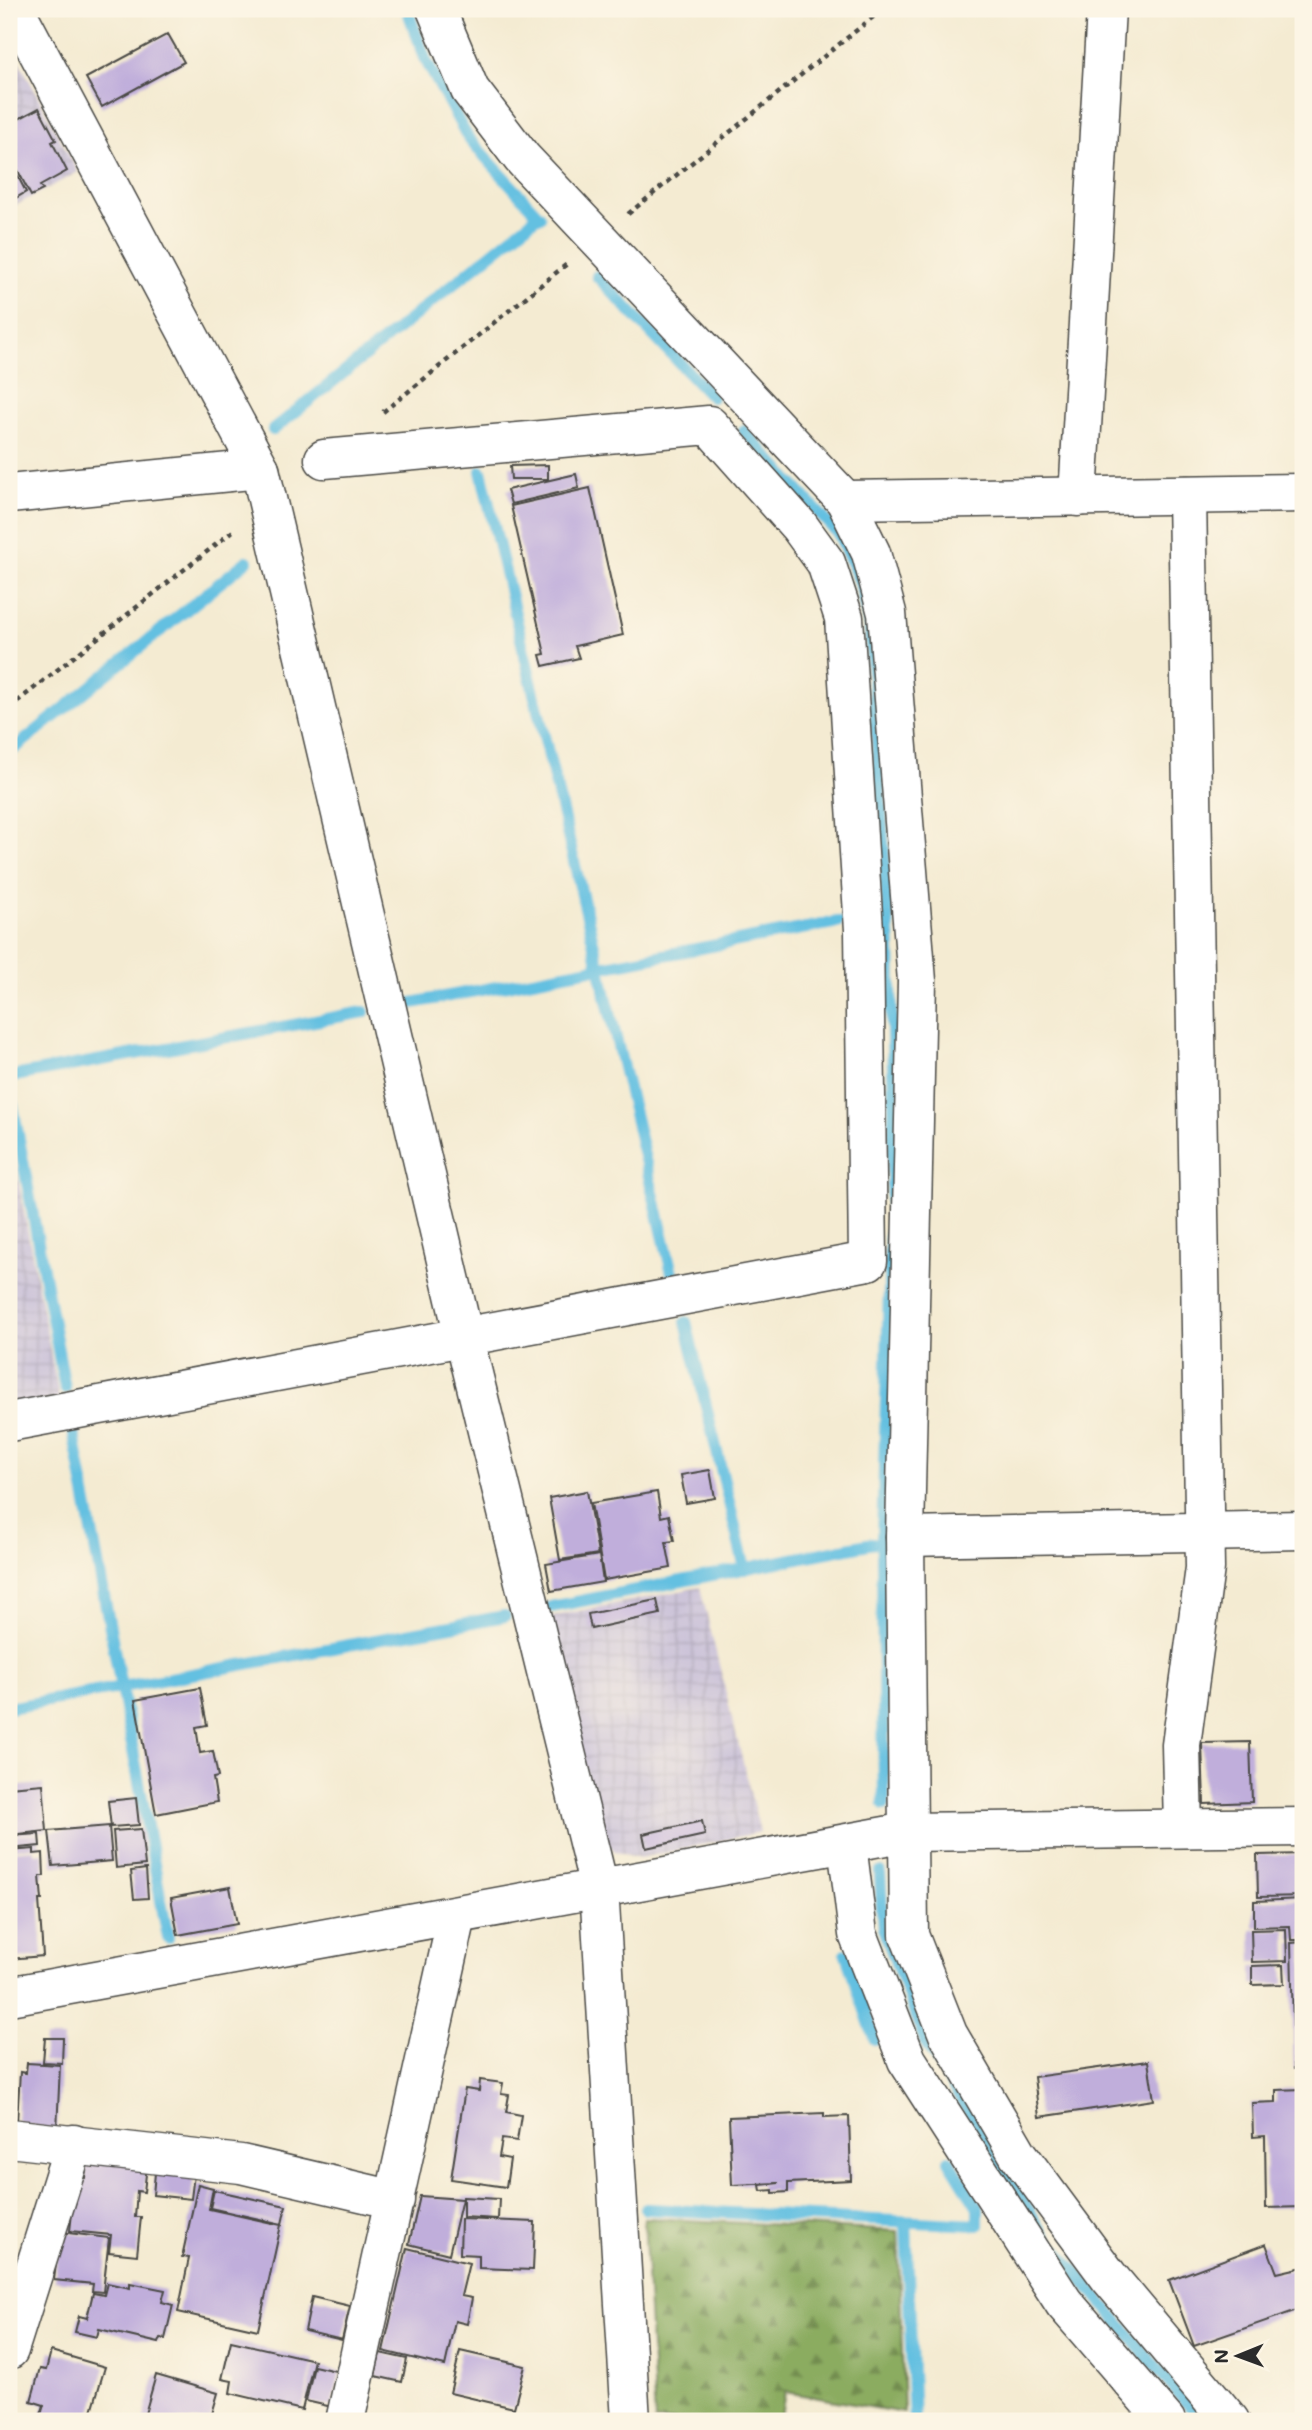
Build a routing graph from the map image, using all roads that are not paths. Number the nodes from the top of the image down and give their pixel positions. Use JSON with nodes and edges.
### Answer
{"nodes":[{"id":1,"x":15,"y":9,"type":"edge"},
{"id":2,"x":436,"y":9,"type":"edge"},
{"id":3,"x":463,"y":9,"type":"edge"},
{"id":4,"x":1106,"y":9,"type":"edge"},
{"id":5,"x":452,"y":48,"type":"junction"},
{"id":6,"x":324,"y":459,"type":"dead end"},
{"id":7,"x":264,"y":486,"type":"junction"},
{"id":8,"x":1303,"y":493,"type":"edge"},
{"id":9,"x":9,"y":494,"type":"edge"},
{"id":10,"x":1187,"y":495,"type":"junction"},
{"id":11,"x":1077,"y":497,"type":"junction"},
{"id":12,"x":845,"y":500,"type":"junction"},
{"id":13,"x":464,"y":1337,"type":"junction"},
{"id":14,"x":9,"y":1422,"type":"edge"},
{"id":15,"x":1303,"y":1530,"type":"edge"},
{"id":16,"x":1205,"y":1532,"type":"junction"},
{"id":17,"x":905,"y":1537,"type":"junction"},
{"id":18,"x":1303,"y":1826,"type":"edge"},
{"id":19,"x":1183,"y":1828,"type":"junction"},
{"id":20,"x":907,"y":1832,"type":"junction"},
{"id":21,"x":847,"y":1844,"type":"junction"},
{"id":22,"x":599,"y":1886,"type":"junction"},
{"id":23,"x":457,"y":1916,"type":"junction"},
{"id":24,"x":9,"y":1996,"type":"edge"},
{"id":25,"x":9,"y":2138,"type":"edge"},
{"id":26,"x":74,"y":2144,"type":"junction"},
{"id":27,"x":395,"y":2200,"type":"junction"},
{"id":28,"x":9,"y":2350,"type":"edge"},
{"id":29,"x":345,"y":2421,"type":"edge"},
{"id":30,"x":631,"y":2421,"type":"edge"},
{"id":31,"x":1166,"y":2421,"type":"edge"},
{"id":32,"x":1230,"y":2421,"type":"edge"}],
"edges":[{"from":1,"to":7,"type":"street"},
{"from":2,"to":5,"type":"street"},
{"from":3,"to":5,"type":"street"},
{"from":4,"to":11,"type":"street"},
{"from":5,"to":12,"type":"street"},
{"from":6,"to":13,"type":"street"},
{"from":7,"to":9,"type":"street"},
{"from":7,"to":13,"type":"street"},
{"from":8,"to":10,"type":"street"},
{"from":10,"to":11,"type":"street"},
{"from":10,"to":16,"type":"street"},
{"from":11,"to":12,"type":"street"},
{"from":12,"to":17,"type":"street"},
{"from":13,"to":14,"type":"street"},
{"from":13,"to":22,"type":"street"},
{"from":15,"to":16,"type":"street"},
{"from":16,"to":17,"type":"street"},
{"from":16,"to":19,"type":"street"},
{"from":17,"to":20,"type":"street"},
{"from":18,"to":19,"type":"street"},
{"from":19,"to":20,"type":"street"},
{"from":20,"to":21,"type":"street"},
{"from":20,"to":32,"type":"street"},
{"from":21,"to":22,"type":"street"},
{"from":21,"to":31,"type":"street"},
{"from":22,"to":23,"type":"street"},
{"from":22,"to":30,"type":"street"},
{"from":23,"to":24,"type":"street"},
{"from":23,"to":27,"type":"street"},
{"from":25,"to":26,"type":"street"},
{"from":26,"to":27,"type":"street"},
{"from":26,"to":28,"type":"street"},
{"from":27,"to":29,"type":"street"}]}
